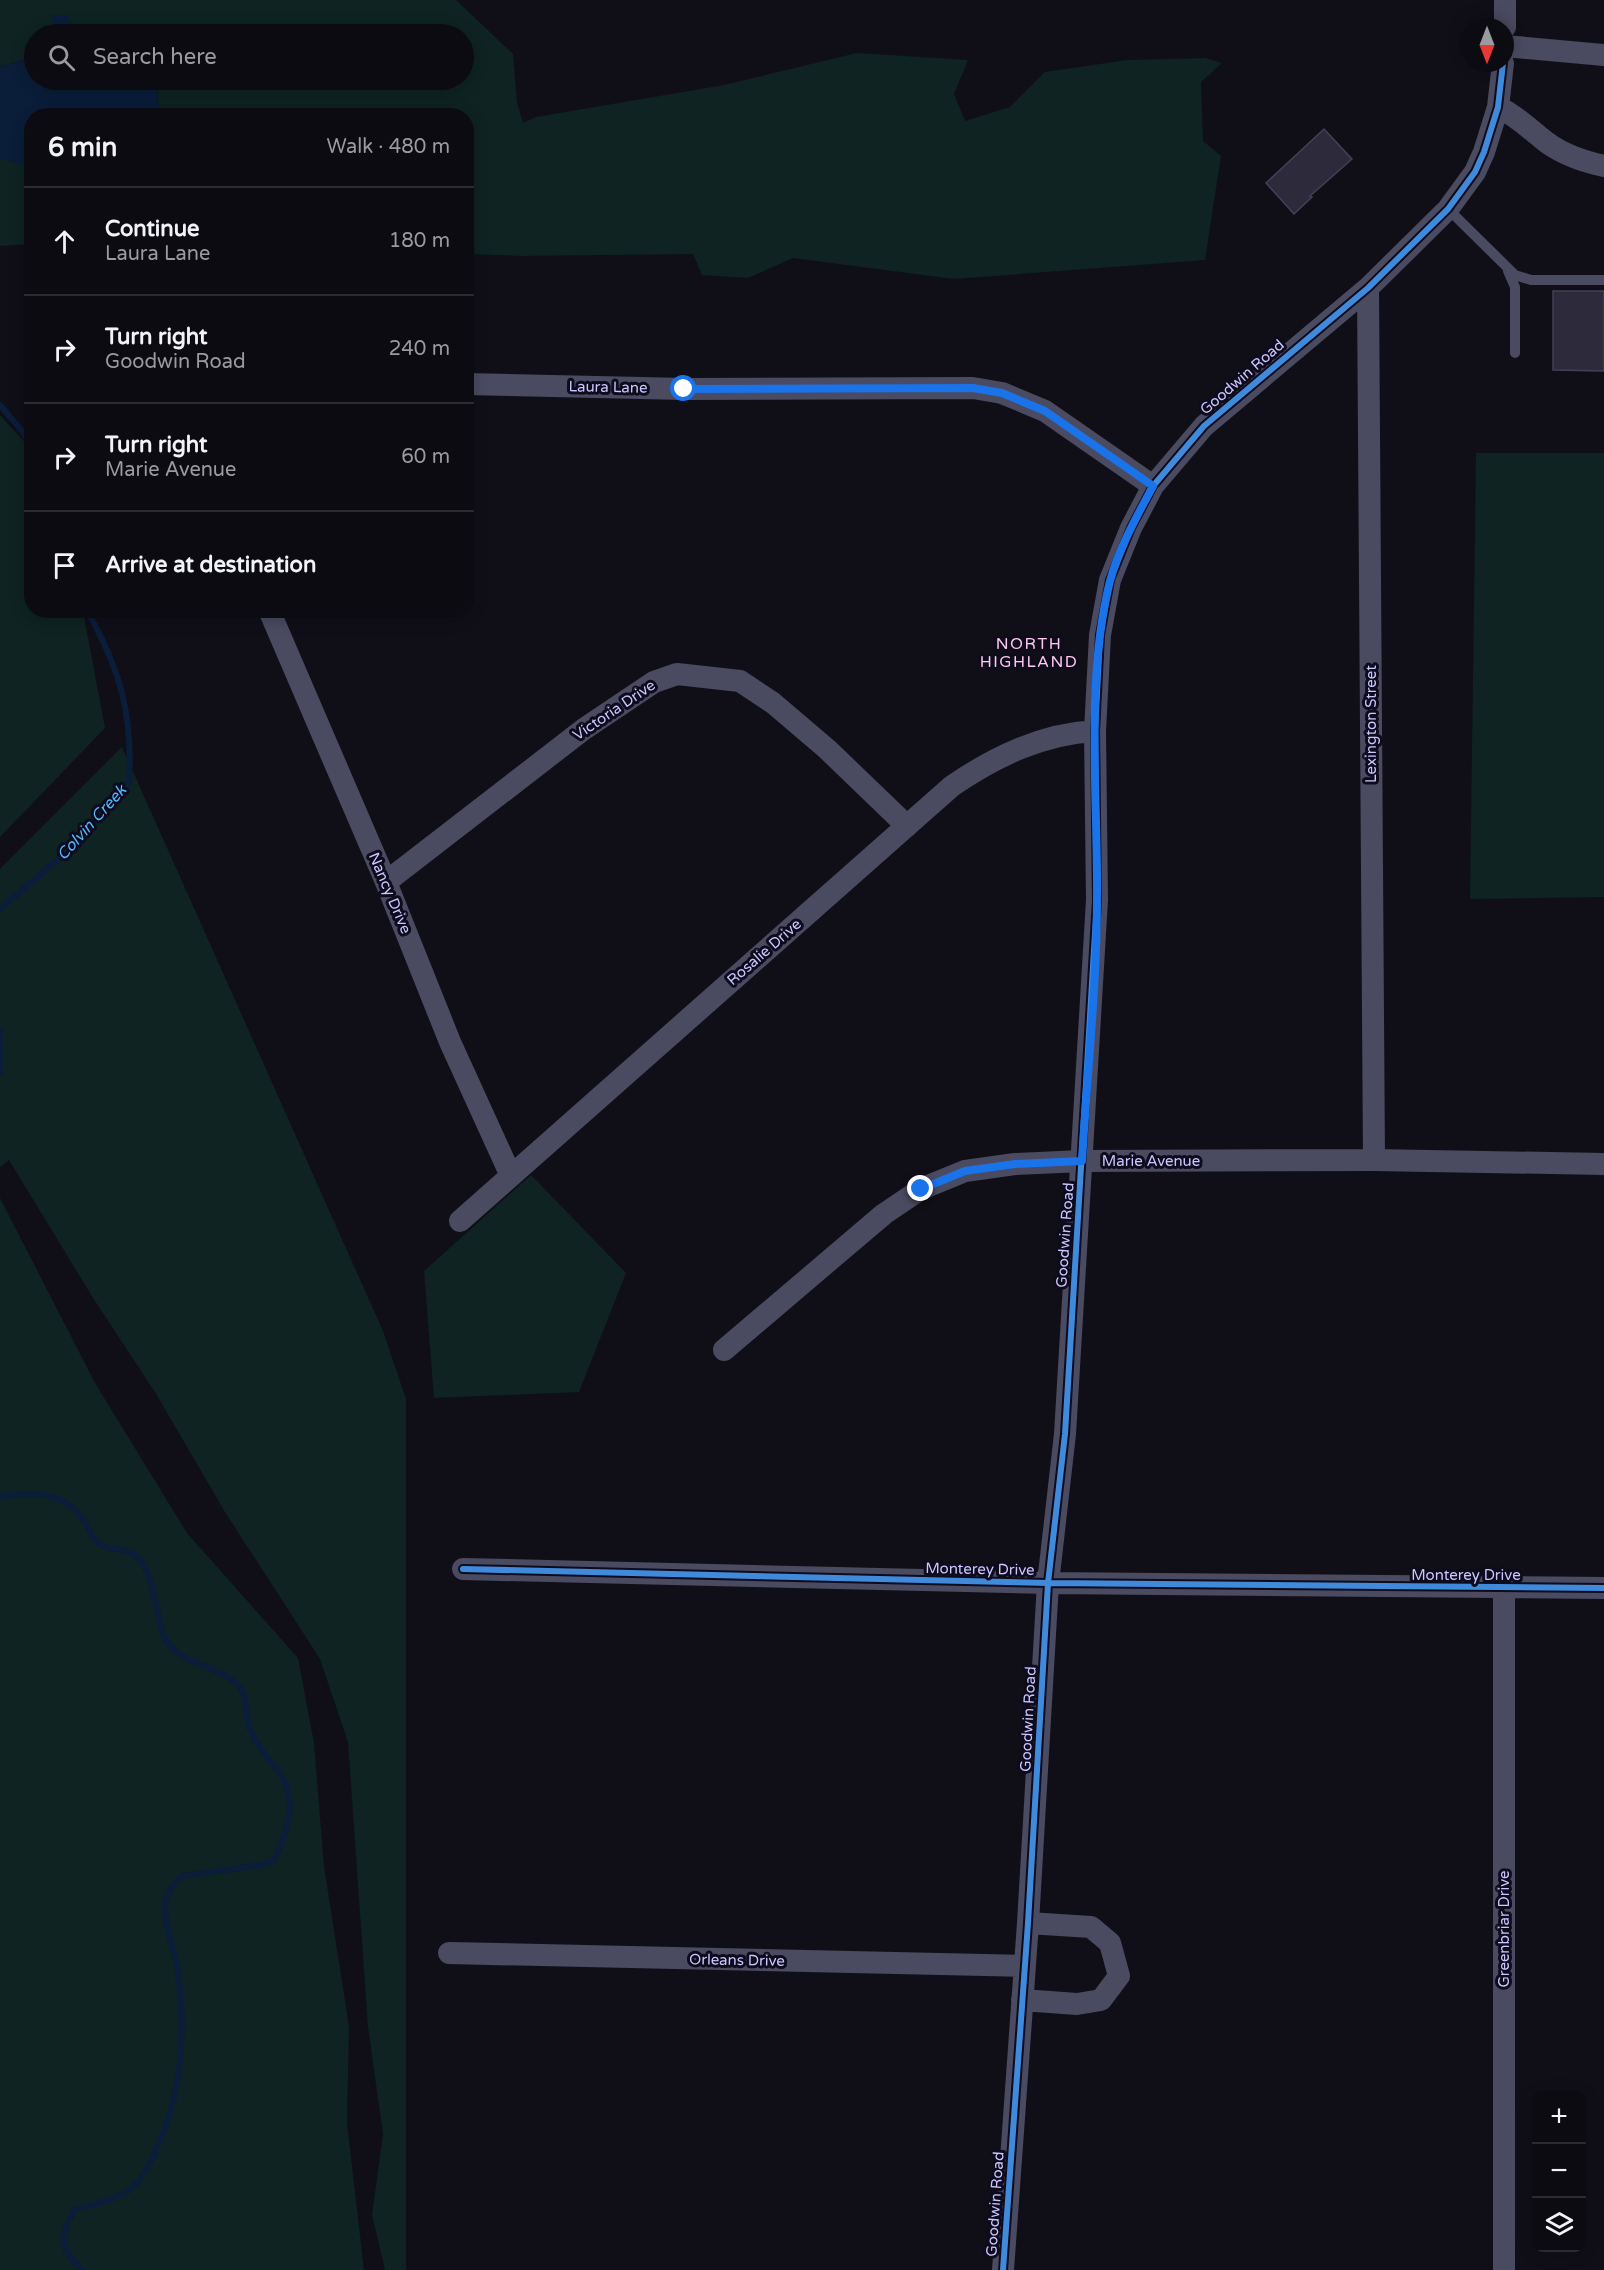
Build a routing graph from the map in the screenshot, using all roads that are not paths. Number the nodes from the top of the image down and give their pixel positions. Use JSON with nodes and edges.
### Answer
{"nodes":[{"id":1,"x":1505,"y":0,"type":"edge"},
{"id":2,"x":1505,"y":18,"type":"edge"},
{"id":3,"x":1514,"y":47,"type":"edge"},
{"id":4,"x":1604,"y":56,"type":"edge"},
{"id":5,"x":1502,"y":72,"type":"edge"},
{"id":6,"x":1498,"y":107,"type":"junction"},
{"id":7,"x":1604,"y":165,"type":"edge"},
{"id":8,"x":1448,"y":209,"type":"junction"},
{"id":9,"x":1506,"y":268,"type":"junction"},
{"id":10,"x":1604,"y":280,"type":"edge"},
{"id":11,"x":1368,"y":288,"type":"junction"},
{"id":12,"x":1515,"y":353,"type":"dead end"},
{"id":13,"x":474,"y":384,"type":"edge"},
{"id":14,"x":1153,"y":486,"type":"junction"},
{"id":15,"x":272,"y":618,"type":"edge"},
{"id":16,"x":1095,"y":731,"type":"junction"},
{"id":17,"x":907,"y":826,"type":"junction"},
{"id":18,"x":386,"y":882,"type":"junction"},
{"id":19,"x":1374,"y":1160,"type":"junction"},
{"id":20,"x":1082,"y":1161,"type":"junction"},
{"id":21,"x":1604,"y":1164,"type":"edge"},
{"id":22,"x":511,"y":1176,"type":"junction"},
{"id":23,"x":460,"y":1221,"type":"dead end"},
{"id":24,"x":724,"y":1350,"type":"dead end"},
{"id":25,"x":463,"y":1569,"type":"dead end"},
{"id":26,"x":1048,"y":1583,"type":"junction"},
{"id":27,"x":1504,"y":1587,"type":"junction"},
{"id":28,"x":1604,"y":1588,"type":"edge"},
{"id":29,"x":1028,"y":1923,"type":"junction"},
{"id":30,"x":449,"y":1953,"type":"dead end"},
{"id":31,"x":1025,"y":1966,"type":"junction"},
{"id":32,"x":1022,"y":2000,"type":"junction"},
{"id":33,"x":1003,"y":2270,"type":"edge"},
{"id":34,"x":1504,"y":2270,"type":"edge"}],
"edges":[{"from":1,"to":2,"type":"street"},
{"from":3,"to":4,"type":"street"},
{"from":5,"to":6,"type":"street","name":"Goodwin Road"},
{"from":6,"to":7,"type":"street"},
{"from":6,"to":8,"type":"street","name":"Goodwin Road"},
{"from":8,"to":9,"type":"lane"},
{"from":8,"to":11,"type":"street","name":"Goodwin Road"},
{"from":9,"to":10,"type":"lane"},
{"from":9,"to":12,"type":"lane"},
{"from":11,"to":14,"type":"street","name":"Goodwin Road"},
{"from":11,"to":19,"type":"street","name":"Lexington Street"},
{"from":13,"to":14,"type":"street","name":"Laura Lane"},
{"from":14,"to":16,"type":"street","name":"Goodwin Road"},
{"from":15,"to":18,"type":"street","name":"Nancy Drive"},
{"from":16,"to":17,"type":"street","name":"Rosalie Drive"},
{"from":16,"to":20,"type":"street","name":"Goodwin Road"},
{"from":17,"to":18,"type":"street","name":"Victoria Drive"},
{"from":17,"to":22,"type":"street","name":"Rosalie Drive"},
{"from":18,"to":22,"type":"street","name":"Nancy Drive"},
{"from":19,"to":20,"type":"street","name":"Marie Avenue"},
{"from":19,"to":21,"type":"street","name":"Marie Avenue"},
{"from":20,"to":24,"type":"street","name":"Marie Avenue"},
{"from":20,"to":26,"type":"street","name":"Goodwin Road"},
{"from":22,"to":23,"type":"street","name":"Rosalie Drive"},
{"from":25,"to":26,"type":"street","name":"Monterey Drive"},
{"from":26,"to":27,"type":"street","name":"Monterey Drive"},
{"from":26,"to":29,"type":"street","name":"Goodwin Road"},
{"from":27,"to":28,"type":"street","name":"Monterey Drive"},
{"from":27,"to":34,"type":"street","name":"Greenbriar Drive"},
{"from":29,"to":31,"type":"street","name":"Goodwin Road"},
{"from":29,"to":32,"type":"street"},
{"from":30,"to":31,"type":"street","name":"Orleans Drive"},
{"from":31,"to":32,"type":"street","name":"Goodwin Road"},
{"from":32,"to":33,"type":"street","name":"Goodwin Road"}]}
